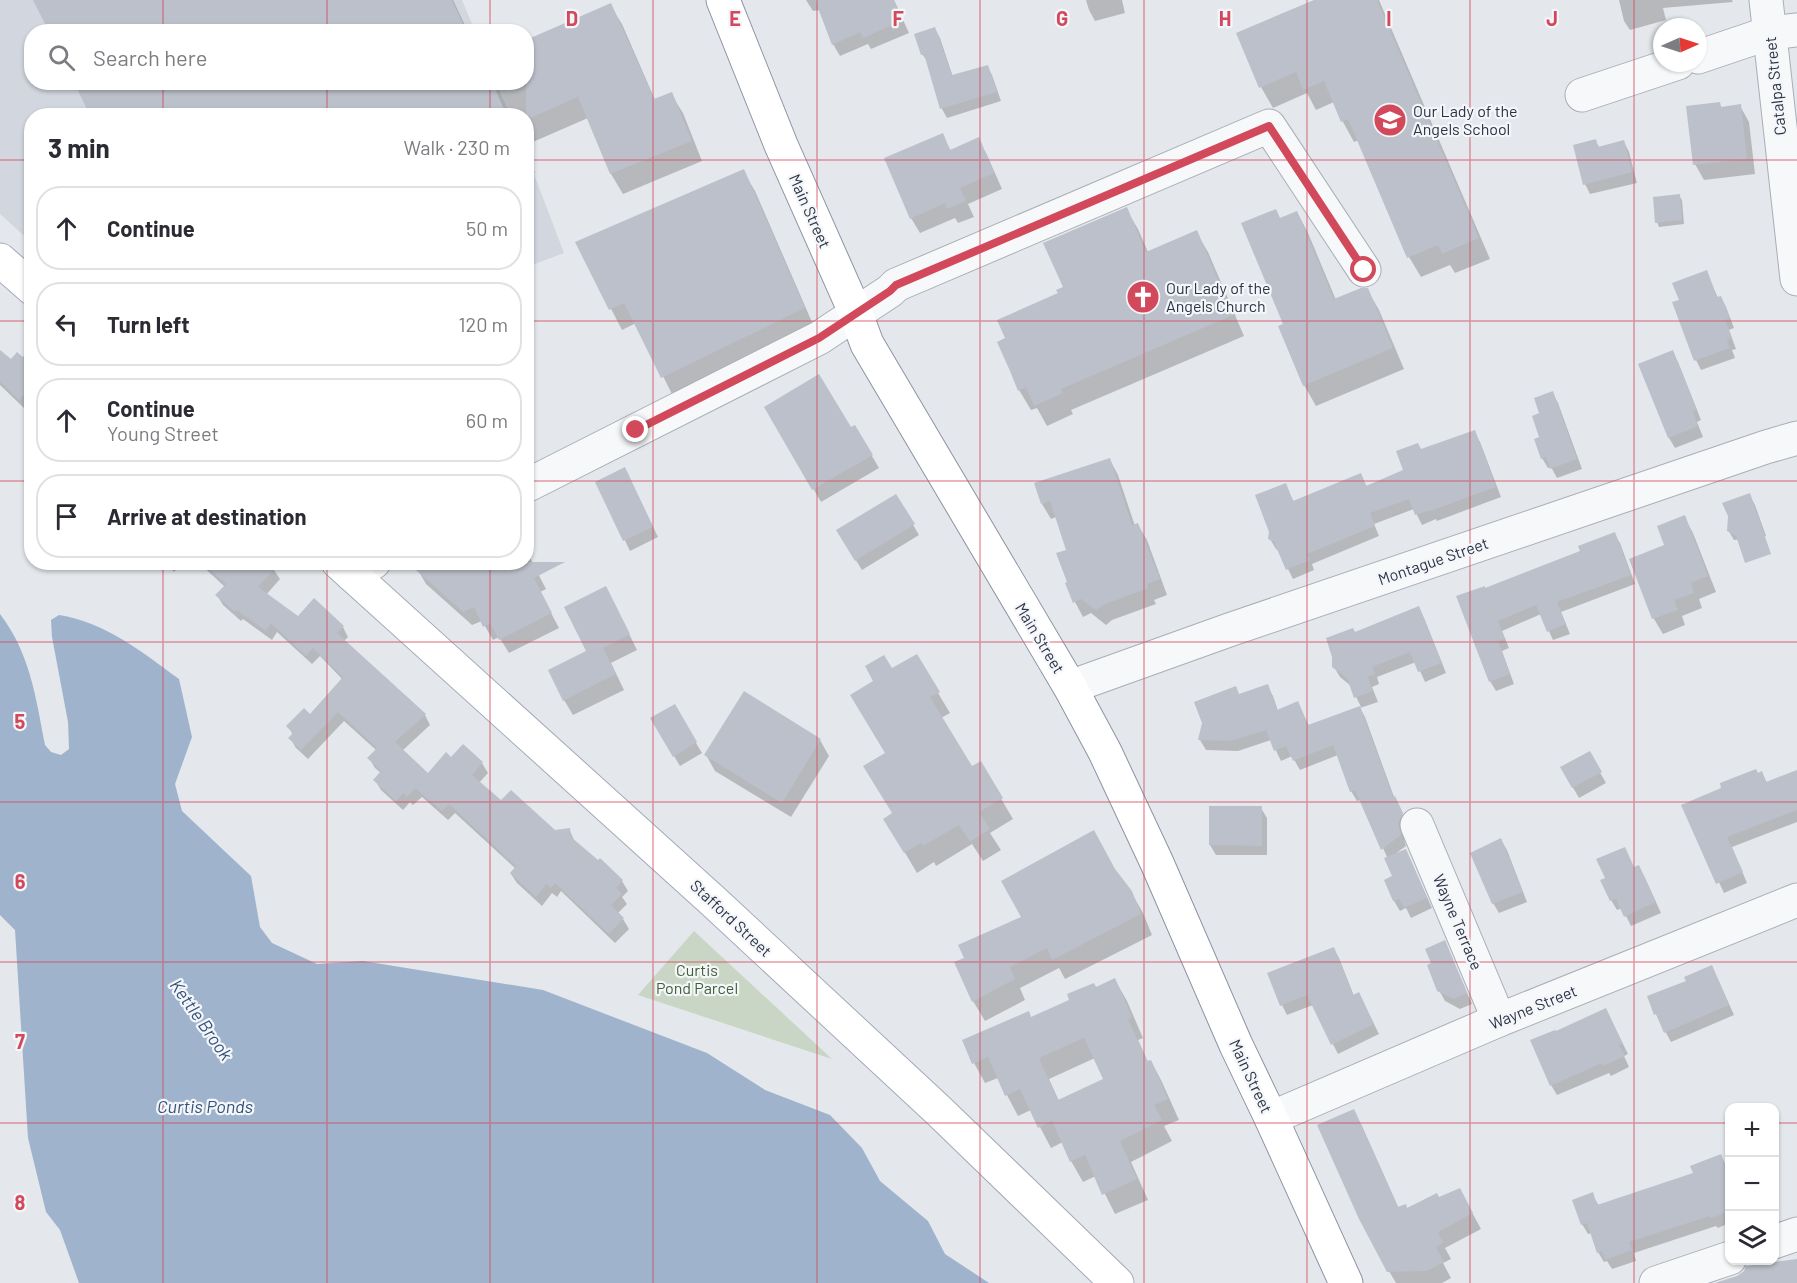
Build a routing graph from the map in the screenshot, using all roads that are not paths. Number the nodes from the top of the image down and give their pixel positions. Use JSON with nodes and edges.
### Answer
{"nodes":[{"id":1,"x":723,"y":0,"type":"edge"},
{"id":2,"x":1766,"y":0,"type":"edge"},
{"id":3,"x":1783,"y":31,"type":"edge"},
{"id":4,"x":1707,"y":54,"type":"edge"},
{"id":5,"x":1653,"y":71,"type":"edge"},
{"id":6,"x":1582,"y":95,"type":"dead end"},
{"id":7,"x":0,"y":260,"type":"edge"},
{"id":8,"x":1364,"y":270,"type":"dead end"},
{"id":9,"x":1797,"y":279,"type":"edge"},
{"id":10,"x":24,"y":281,"type":"edge"},
{"id":11,"x":856,"y":314,"type":"junction"},
{"id":12,"x":1797,"y":438,"type":"edge"},
{"id":13,"x":534,"y":482,"type":"edge"},
{"id":14,"x":358,"y":570,"type":"edge"},
{"id":15,"x":1070,"y":687,"type":"junction"},
{"id":16,"x":1417,"y":825,"type":"dead end"},
{"id":17,"x":1797,"y":900,"type":"edge"},
{"id":18,"x":1499,"y":1020,"type":"junction"},
{"id":19,"x":1271,"y":1118,"type":"junction"},
{"id":20,"x":1797,"y":1234,"type":"edge"},
{"id":21,"x":1779,"y":1240,"type":"edge"},
{"id":22,"x":1725,"y":1259,"type":"edge"},
{"id":23,"x":1117,"y":1283,"type":"edge"},
{"id":24,"x":1346,"y":1283,"type":"edge"},
{"id":25,"x":1656,"y":1283,"type":"edge"}],
"edges":[{"from":1,"to":11,"type":"main road","name":"Main Street"},
{"from":2,"to":3,"type":"street","name":"Catalpa Street"},
{"from":3,"to":4,"type":"street"},
{"from":3,"to":9,"type":"street","name":"Catalpa Street"},
{"from":5,"to":6,"type":"street"},
{"from":7,"to":10,"type":"main road"},
{"from":8,"to":11,"type":"street"},
{"from":11,"to":13,"type":"street"},
{"from":11,"to":15,"type":"main road","name":"Main Street"},
{"from":12,"to":15,"type":"street","name":"Montague Street"},
{"from":14,"to":23,"type":"main road","name":"Stafford Street"},
{"from":15,"to":19,"type":"main road","name":"Main Street"},
{"from":16,"to":18,"type":"street","name":"Wayne Terrace"},
{"from":17,"to":18,"type":"street","name":"Wayne Street"},
{"from":18,"to":19,"type":"street","name":"Wayne Street"},
{"from":19,"to":24,"type":"main road","name":"Main Street"},
{"from":20,"to":21,"type":"street"},
{"from":22,"to":25,"type":"street"}]}
